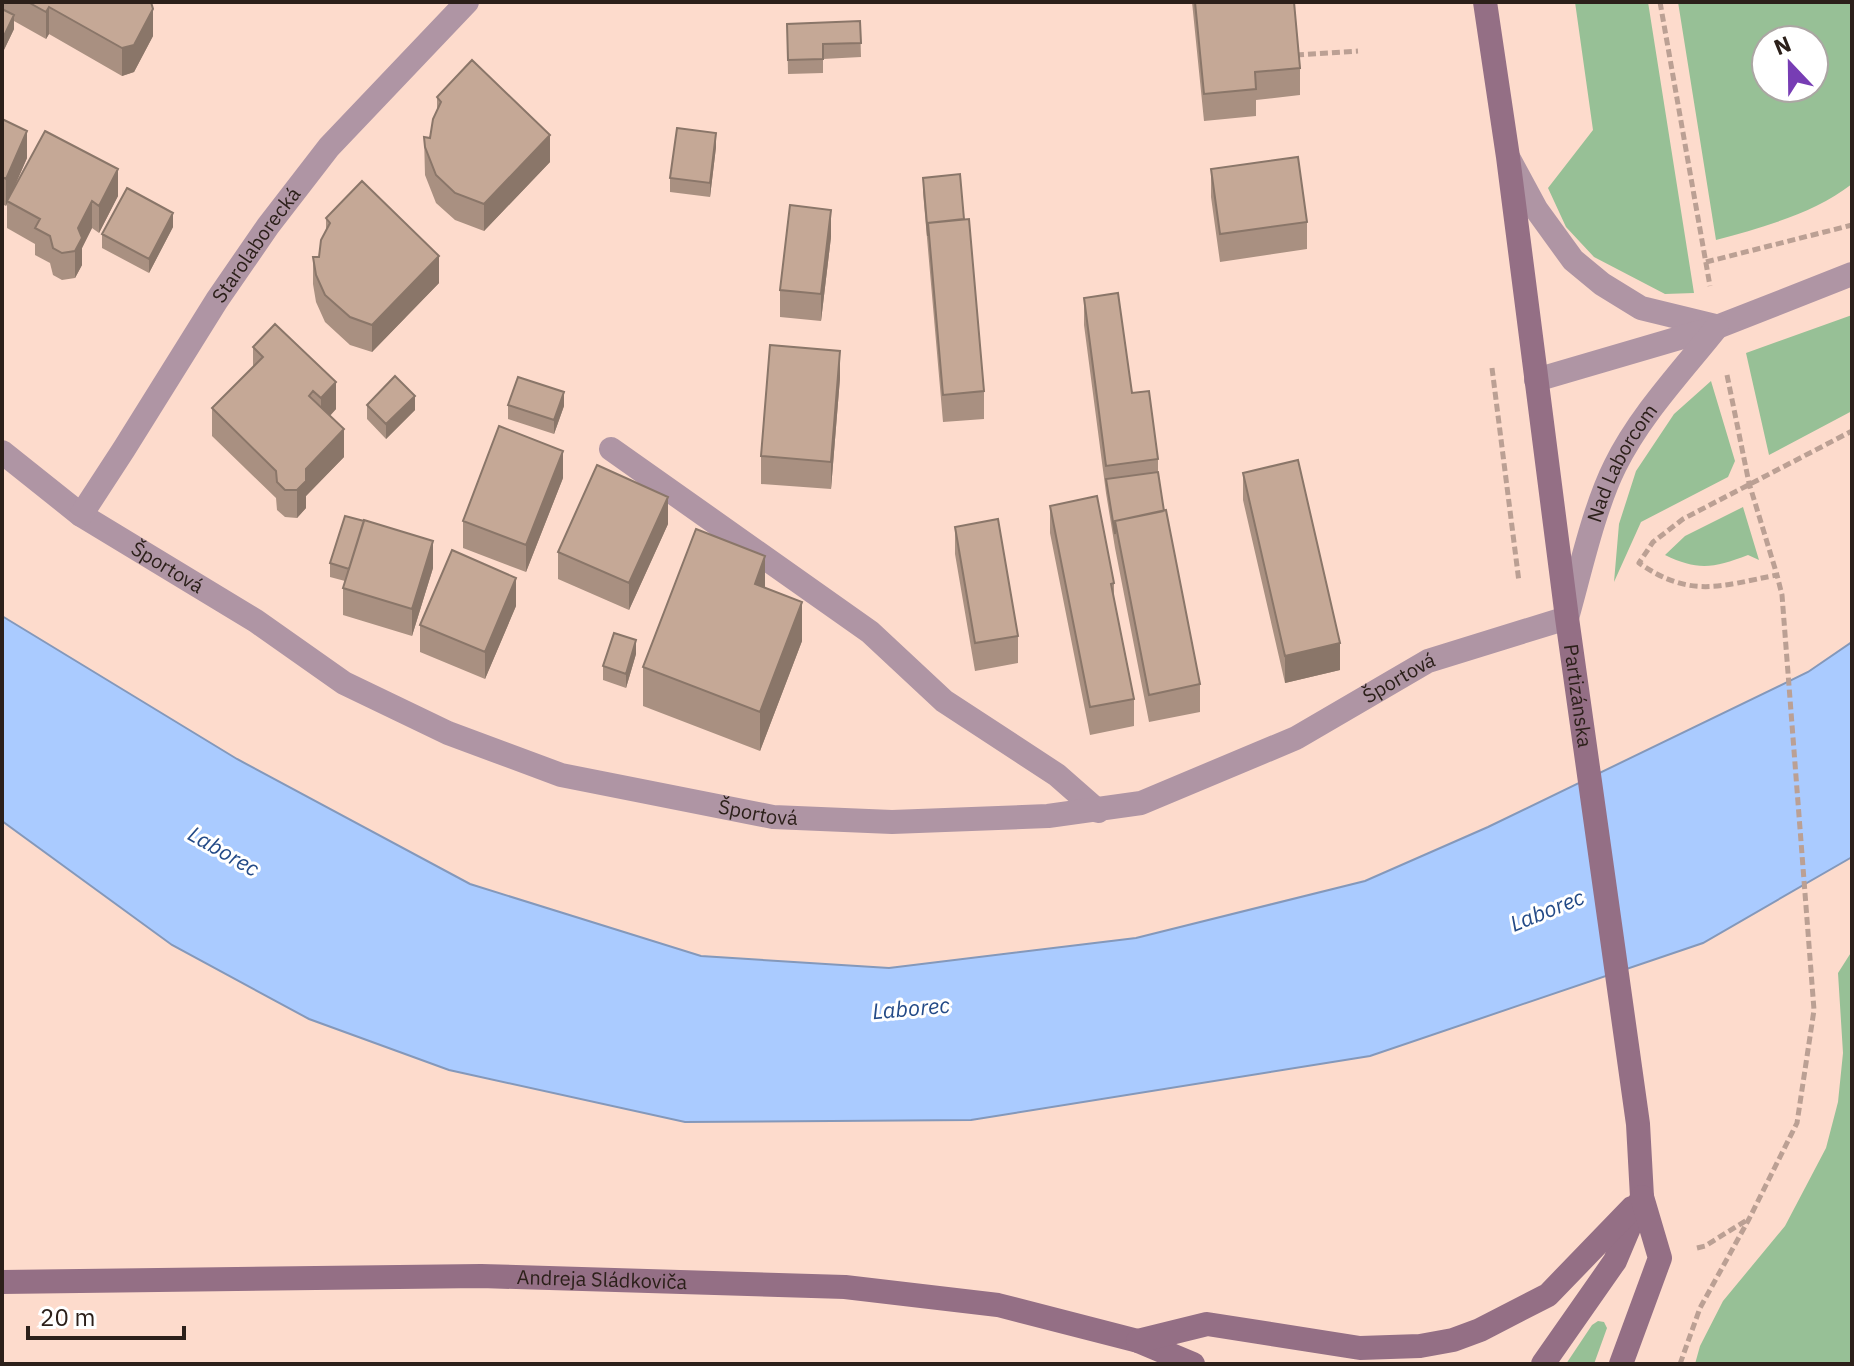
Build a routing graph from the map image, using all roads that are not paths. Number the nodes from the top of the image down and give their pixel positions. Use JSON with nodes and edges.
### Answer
{"nodes":[{"id":1,"x":467,"y":2,"type":"edge"},
{"id":2,"x":1485,"y":2,"type":"edge"},
{"id":3,"x":1508,"y":157,"type":"junction"},
{"id":4,"x":1852,"y":274,"type":"edge"},
{"id":5,"x":1717,"y":327,"type":"junction"},
{"id":6,"x":1536,"y":380,"type":"junction"},
{"id":7,"x":611,"y":449,"type":"dead end"},
{"id":8,"x":2,"y":452,"type":"edge"},
{"id":9,"x":81,"y":515,"type":"junction"},
{"id":10,"x":1567,"y":618,"type":"junction"},
{"id":11,"x":1098,"y":811,"type":"junction"},
{"id":12,"x":1642,"y":1197,"type":"junction"},
{"id":13,"x":5,"y":1283,"type":"edge"},
{"id":14,"x":1138,"y":1341,"type":"junction"},
{"id":15,"x":1193,"y":1364,"type":"edge"},
{"id":16,"x":1543,"y":1364,"type":"edge"},
{"id":17,"x":1621,"y":1364,"type":"edge"}],
"edges":[{"from":1,"to":9,"type":"street","name":"Starolaborecká"},
{"from":2,"to":3,"type":"street","name":"Partizánska"},
{"from":3,"to":5,"type":"street"},
{"from":3,"to":6,"type":"street","name":"Partizánska"},
{"from":4,"to":5,"type":"street"},
{"from":5,"to":6,"type":"street"},
{"from":5,"to":10,"type":"street","name":"Nad Laborcom"},
{"from":6,"to":10,"type":"street","name":"Partizánska"},
{"from":7,"to":11,"type":"street"},
{"from":8,"to":9,"type":"street","name":"Športová"},
{"from":9,"to":11,"type":"street","name":"Športová"},
{"from":10,"to":11,"type":"street","name":"Športová"},
{"from":10,"to":12,"type":"street","name":"Partizánska"},
{"from":12,"to":14,"type":"street"},
{"from":12,"to":16,"type":"street","name":"Partizánska"},
{"from":12,"to":17,"type":"street"},
{"from":13,"to":14,"type":"street","name":"Andreja Sládkoviča"},
{"from":14,"to":15,"type":"street","name":"Andreja Sládkoviča"}]}
